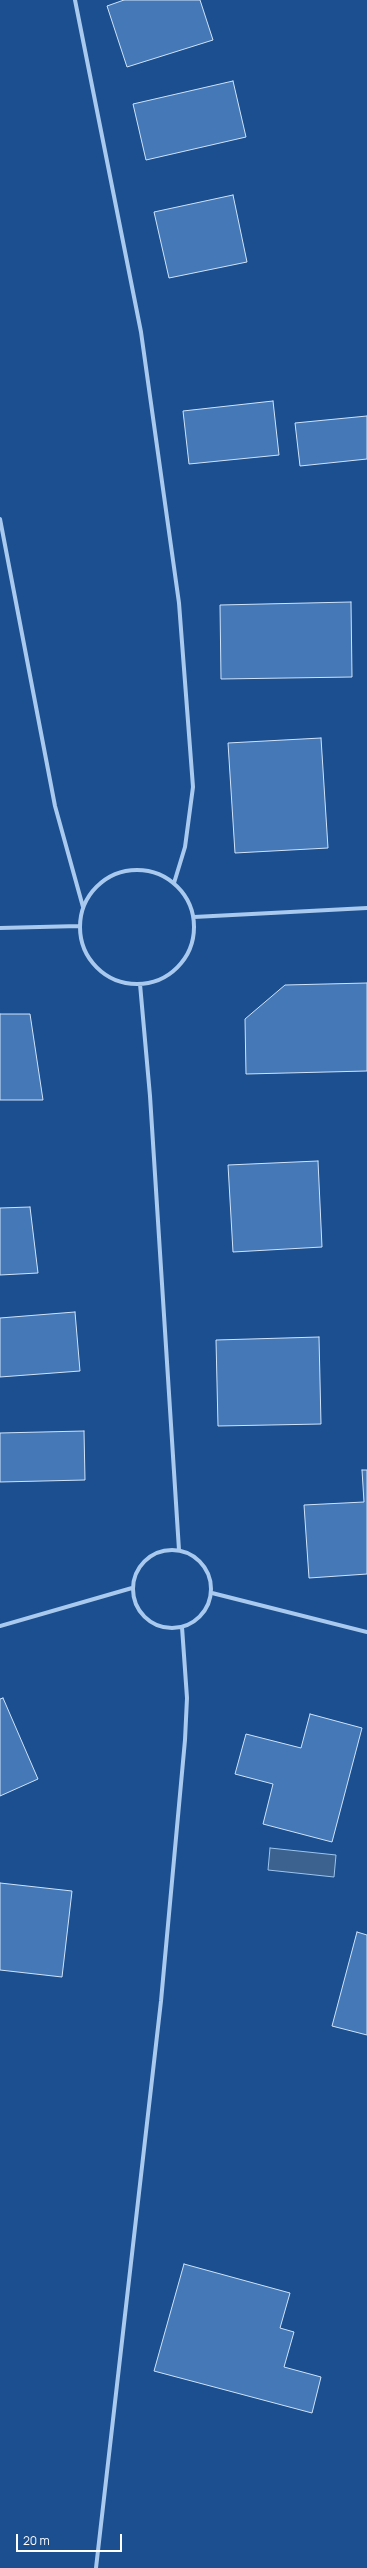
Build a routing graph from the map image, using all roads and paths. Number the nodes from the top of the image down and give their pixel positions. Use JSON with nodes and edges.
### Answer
{"nodes":[{"id":1,"x":75,"y":0,"type":"edge"},
{"id":2,"x":0,"y":519,"type":"edge"},
{"id":3,"x":174,"y":883,"type":"junction"},
{"id":4,"x":83,"y":907,"type":"junction"},
{"id":5,"x":367,"y":908,"type":"edge"},
{"id":6,"x":194,"y":916,"type":"junction"},
{"id":7,"x":79,"y":926,"type":"junction"},
{"id":8,"x":0,"y":928,"type":"edge"},
{"id":9,"x":140,"y":984,"type":"junction"},
{"id":10,"x":179,"y":1550,"type":"junction"},
{"id":11,"x":132,"y":1588,"type":"junction"},
{"id":12,"x":212,"y":1593,"type":"junction"},
{"id":13,"x":0,"y":1626,"type":"edge"},
{"id":14,"x":182,"y":1627,"type":"junction"},
{"id":15,"x":367,"y":1632,"type":"edge"},
{"id":16,"x":96,"y":2568,"type":"edge"}],
"edges":[{"from":1,"to":3,"type":"street"},
{"from":2,"to":4,"type":"street"},
{"from":3,"to":4,"type":"street"},
{"from":3,"to":6,"type":"street"},
{"from":4,"to":7,"type":"street"},
{"from":5,"to":6,"type":"street"},
{"from":6,"to":9,"type":"street"},
{"from":7,"to":8,"type":"street"},
{"from":7,"to":9,"type":"street"},
{"from":9,"to":10,"type":"street"},
{"from":10,"to":11,"type":"street"},
{"from":10,"to":12,"type":"street"},
{"from":11,"to":13,"type":"street"},
{"from":11,"to":14,"type":"street"},
{"from":12,"to":14,"type":"street"},
{"from":12,"to":15,"type":"street"},
{"from":14,"to":16,"type":"street"}]}
